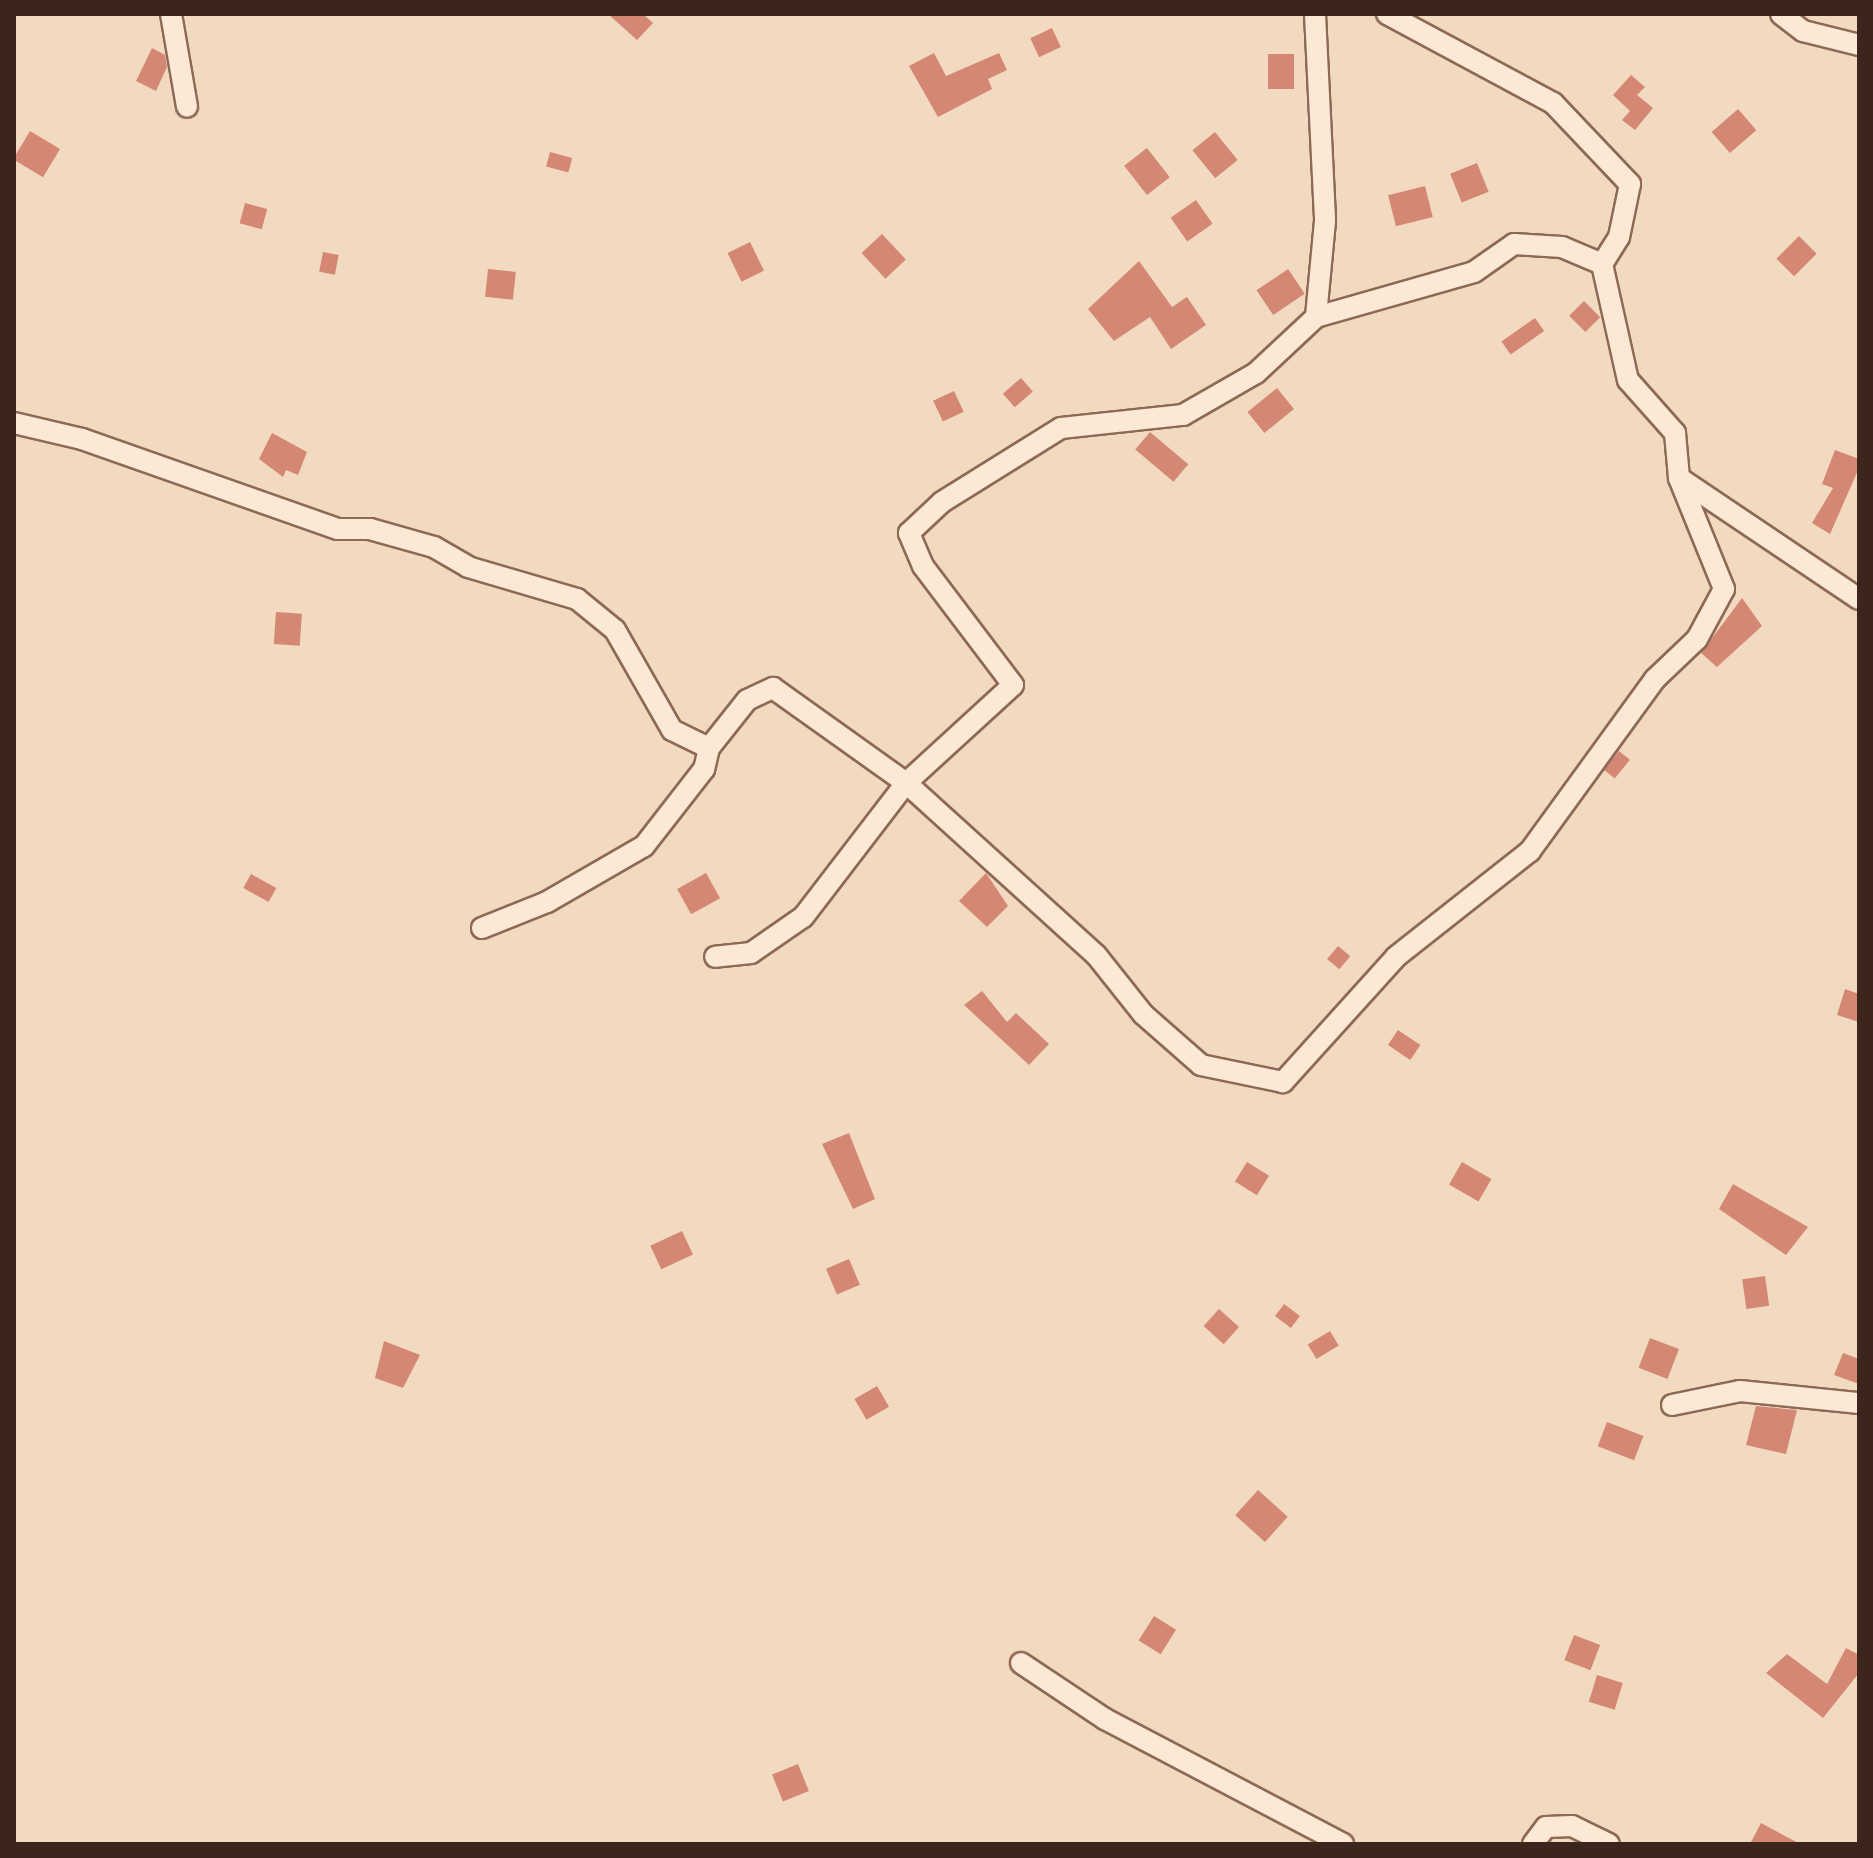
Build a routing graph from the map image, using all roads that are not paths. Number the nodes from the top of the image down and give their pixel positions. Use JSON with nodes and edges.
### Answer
{"nodes":[{"id":1,"x":171,"y":14,"type":"edge"},
{"id":2,"x":1315,"y":14,"type":"edge"},
{"id":3,"x":1387,"y":14,"type":"edge"},
{"id":4,"x":1781,"y":14,"type":"edge"},
{"id":5,"x":1859,"y":45,"type":"edge"},
{"id":6,"x":187,"y":107,"type":"dead end"},
{"id":7,"x":1602,"y":264,"type":"junction"},
{"id":8,"x":1316,"y":317,"type":"junction"},
{"id":9,"x":14,"y":423,"type":"edge"},
{"id":10,"x":1679,"y":478,"type":"junction"},
{"id":11,"x":1859,"y":599,"type":"edge"},
{"id":12,"x":709,"y":748,"type":"junction"},
{"id":13,"x":906,"y":783,"type":"junction"},
{"id":14,"x":482,"y":928,"type":"dead end"},
{"id":15,"x":715,"y":957,"type":"dead end"},
{"id":16,"x":1859,"y":1403,"type":"edge"},
{"id":17,"x":1672,"y":1405,"type":"dead end"},
{"id":18,"x":1021,"y":1663,"type":"dead end"},
{"id":19,"x":1343,"y":1844,"type":"edge"},
{"id":20,"x":1533,"y":1844,"type":"edge"},
{"id":21,"x":1609,"y":1844,"type":"edge"}],
"edges":[{"from":1,"to":6,"type":"street"},
{"from":2,"to":8,"type":"street"},
{"from":3,"to":7,"type":"street"},
{"from":4,"to":5,"type":"street"},
{"from":7,"to":8,"type":"street"},
{"from":7,"to":10,"type":"street"},
{"from":8,"to":13,"type":"street"},
{"from":9,"to":12,"type":"street"},
{"from":10,"to":11,"type":"street"},
{"from":10,"to":13,"type":"street"},
{"from":12,"to":13,"type":"street"},
{"from":12,"to":14,"type":"street"},
{"from":13,"to":15,"type":"street"},
{"from":16,"to":17,"type":"street"},
{"from":18,"to":19,"type":"street"},
{"from":20,"to":21,"type":"street"}]}
